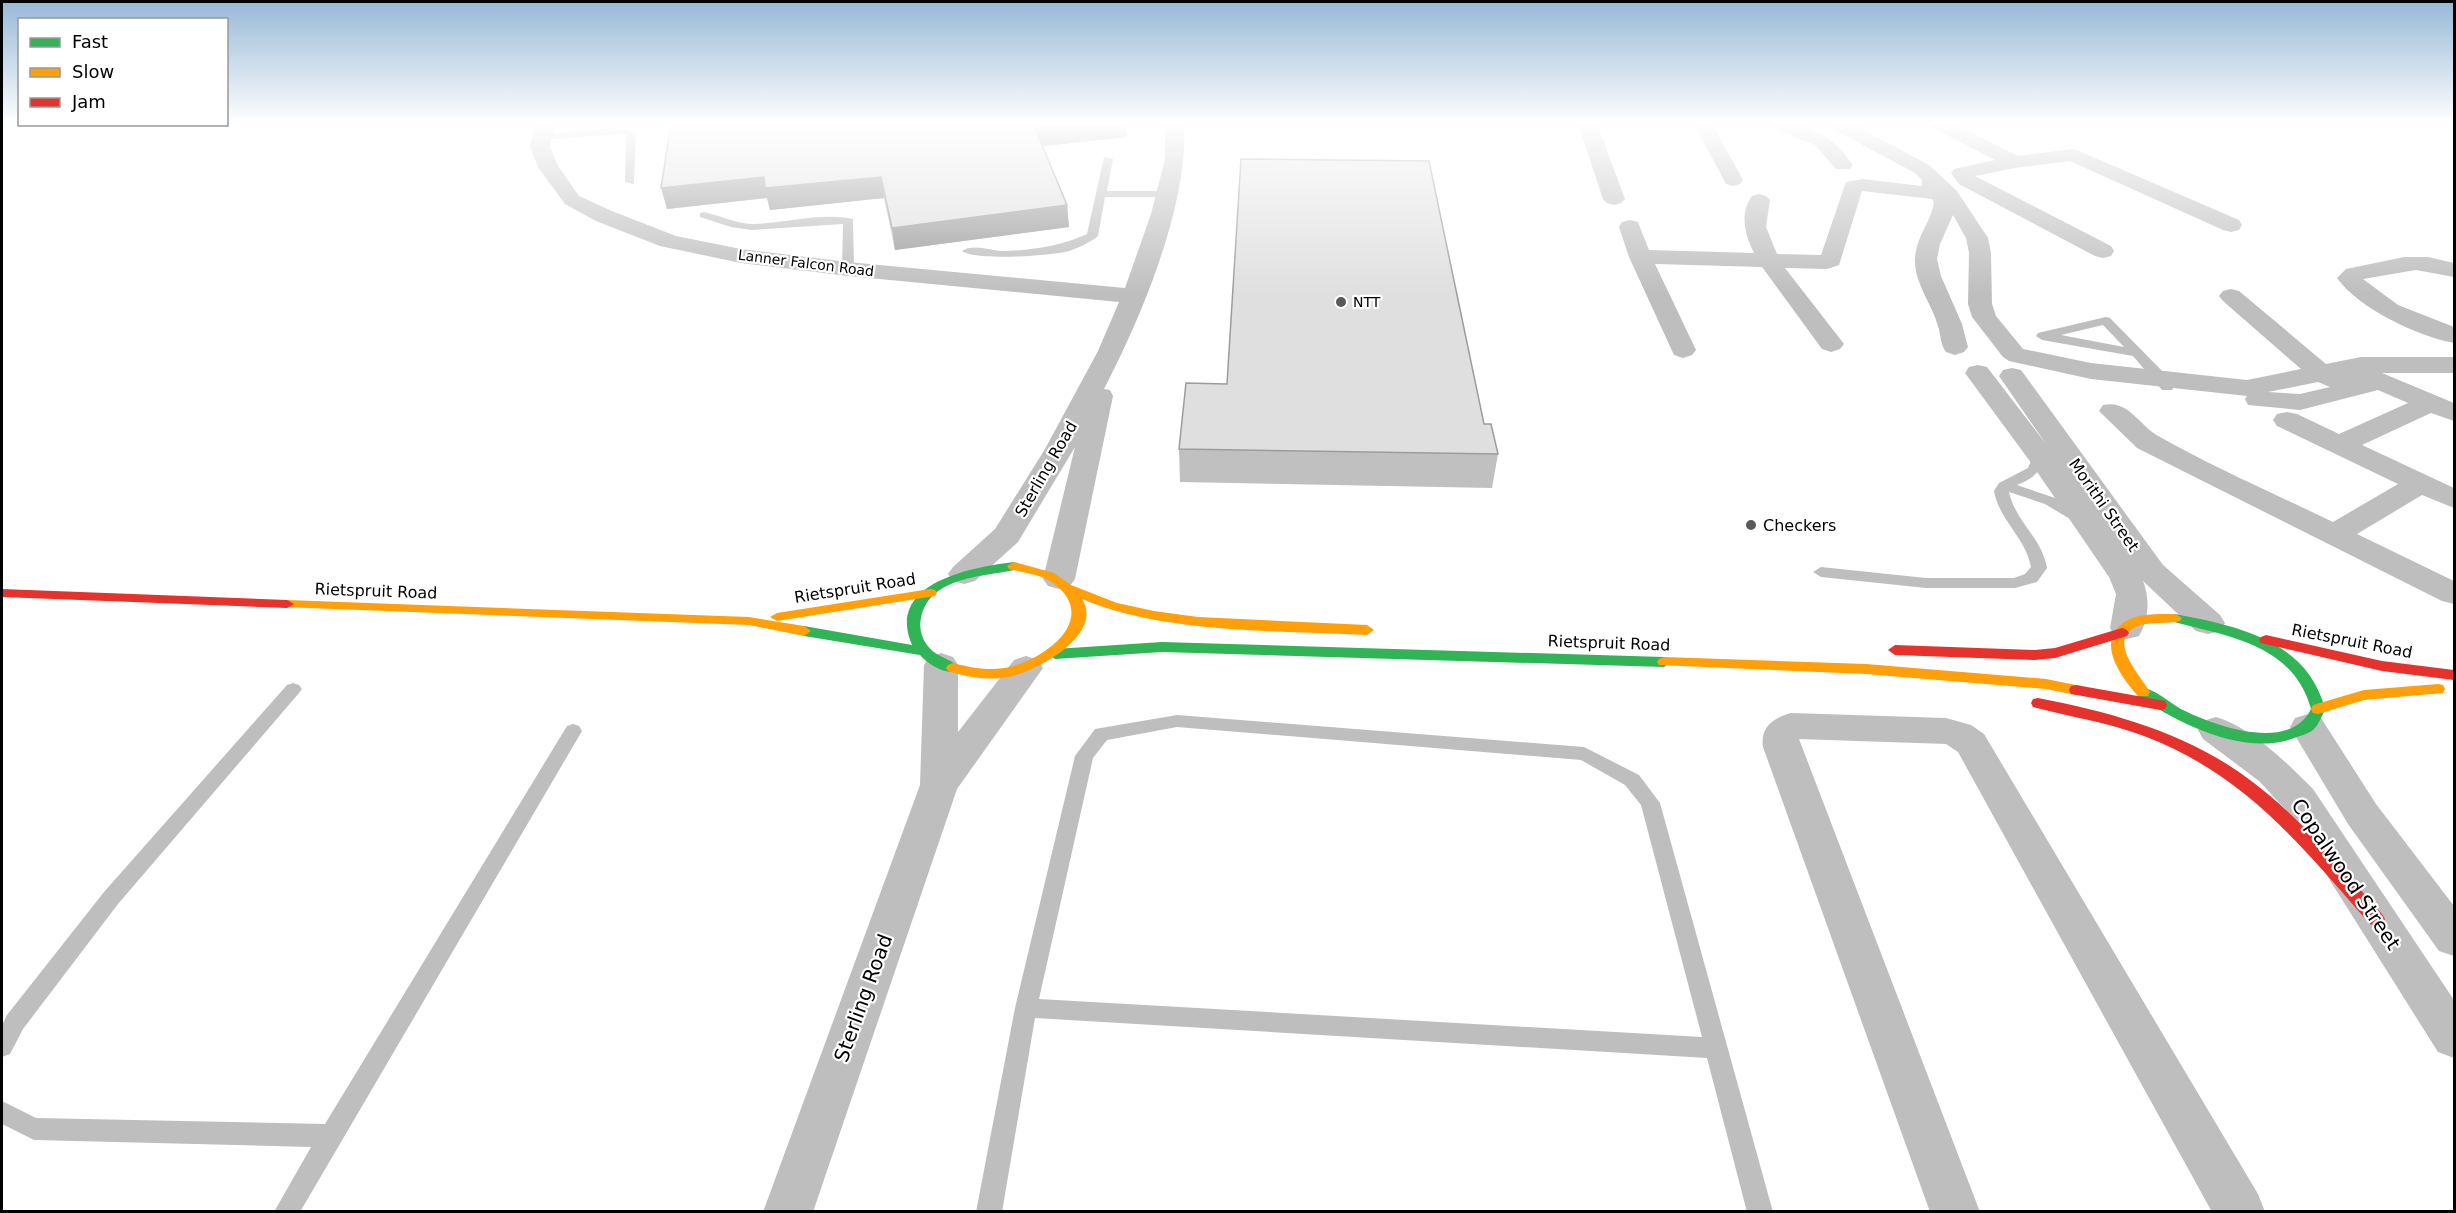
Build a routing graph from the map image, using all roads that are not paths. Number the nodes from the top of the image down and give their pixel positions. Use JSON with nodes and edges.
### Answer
{"nodes":[{"id":1,"x":558,"y":181,"type":"edge"},
{"id":2,"x":1104,"y":181,"type":"edge"},
{"id":3,"x":1170,"y":181,"type":"edge"},
{"id":4,"x":1608,"y":181,"type":"edge"},
{"id":5,"x":1926,"y":181,"type":"edge"},
{"id":6,"x":1937,"y":181,"type":"edge"},
{"id":7,"x":1967,"y":181,"type":"edge"},
{"id":8,"x":2131,"y":181,"type":"edge"},
{"id":9,"x":1101,"y":194,"type":"junction"},
{"id":10,"x":1167,"y":194,"type":"junction"},
{"id":11,"x":1940,"y":194,"type":"junction"},
{"id":12,"x":1614,"y":198,"type":"dead end"},
{"id":13,"x":1759,"y":200,"type":"dead end"},
{"id":14,"x":704,"y":215,"type":"dead end"},
{"id":15,"x":2230,"y":225,"type":"dead end"},
{"id":16,"x":1630,"y":227,"type":"dead end"},
{"id":17,"x":968,"y":251,"type":"dead end"},
{"id":18,"x":2103,"y":251,"type":"dead end"},
{"id":19,"x":1640,"y":257,"type":"junction"},
{"id":20,"x":1770,"y":261,"type":"junction"},
{"id":21,"x":848,"y":269,"type":"junction"},
{"id":22,"x":2454,"y":270,"type":"edge"},
{"id":23,"x":1134,"y":296,"type":"junction"},
{"id":24,"x":2231,"y":296,"type":"dead end"},
{"id":25,"x":2454,"y":336,"type":"edge"},
{"id":26,"x":1831,"y":344,"type":"dead end"},
{"id":27,"x":1955,"y":347,"type":"junction"},
{"id":28,"x":1683,"y":350,"type":"dead end"},
{"id":29,"x":1111,"y":351,"type":"junction"},
{"id":30,"x":2137,"y":353,"type":"junction"},
{"id":31,"x":2016,"y":364,"type":"junction"},
{"id":32,"x":2454,"y":364,"type":"edge"},
{"id":33,"x":1977,"y":373,"type":"junction"},
{"id":34,"x":2322,"y":374,"type":"junction"},
{"id":35,"x":2351,"y":378,"type":"junction"},
{"id":36,"x":2454,"y":378,"type":"edge"},
{"id":37,"x":2380,"y":382,"type":"junction"},
{"id":38,"x":2165,"y":383,"type":"junction"},
{"id":39,"x":2442,"y":408,"type":"edge"},
{"id":40,"x":2113,"y":411,"type":"dead end"},
{"id":41,"x":2287,"y":420,"type":"dead end"},
{"id":42,"x":2340,"y":444,"type":"junction"},
{"id":43,"x":2040,"y":455,"type":"junction"},
{"id":44,"x":2421,"y":483,"type":"junction"},
{"id":45,"x":2004,"y":486,"type":"junction"},
{"id":46,"x":2454,"y":499,"type":"edge"},
{"id":47,"x":2091,"y":527,"type":"junction"},
{"id":48,"x":2334,"y":534,"type":"junction"},
{"id":49,"x":1821,"y":572,"type":"dead end"},
{"id":50,"x":964,"y":574,"type":"junction"},
{"id":51,"x":1065,"y":584,"type":"junction"},
{"id":52,"x":2,"y":593,"type":"edge"},
{"id":53,"x":930,"y":593,"type":"junction"},
{"id":54,"x":2454,"y":594,"type":"edge"},
{"id":55,"x":749,"y":621,"type":"junction"},
{"id":56,"x":2208,"y":623,"type":"junction"},
{"id":57,"x":2124,"y":630,"type":"junction"},
{"id":58,"x":1383,"y":631,"type":"dead end"},
{"id":59,"x":2244,"y":635,"type":"junction"},
{"id":60,"x":1879,"y":650,"type":"dead end"},
{"id":61,"x":932,"y":658,"type":"junction"},
{"id":62,"x":1040,"y":661,"type":"junction"},
{"id":63,"x":1698,"y":663,"type":"junction"},
{"id":64,"x":2454,"y":675,"type":"edge"},
{"id":65,"x":1905,"y":686,"type":"dead end"},
{"id":66,"x":2454,"y":688,"type":"edge"},
{"id":67,"x":293,"y":689,"type":"dead end"},
{"id":68,"x":2019,"y":700,"type":"dead end"},
{"id":69,"x":2160,"y":705,"type":"junction"},
{"id":70,"x":2313,"y":718,"type":"junction"},
{"id":71,"x":2216,"y":730,"type":"junction"},
{"id":72,"x":573,"y":731,"type":"dead end"},
{"id":73,"x":939,"y":785,"type":"junction"},
{"id":74,"x":2376,"y":919,"type":"junction"},
{"id":75,"x":2454,"y":938,"type":"edge"},
{"id":76,"x":1026,"y":1008,"type":"junction"},
{"id":77,"x":2454,"y":1038,"type":"edge"},
{"id":78,"x":2,"y":1047,"type":"edge"},
{"id":79,"x":1714,"y":1048,"type":"junction"},
{"id":80,"x":2,"y":1112,"type":"edge"},
{"id":81,"x":331,"y":1136,"type":"junction"},
{"id":82,"x":286,"y":1212,"type":"edge"},
{"id":83,"x":788,"y":1212,"type":"edge"},
{"id":84,"x":989,"y":1212,"type":"edge"},
{"id":85,"x":1760,"y":1212,"type":"edge"},
{"id":86,"x":1955,"y":1212,"type":"edge"},
{"id":87,"x":2240,"y":1212,"type":"edge"}],
"edges":[{"from":1,"to":21,"type":"street","name":"Lanner Falcon Road"},
{"from":2,"to":9,"type":"lane"},
{"from":3,"to":10,"type":"street","name":"Sterling Road"},
{"from":4,"to":12,"type":"street"},
{"from":5,"to":11,"type":"street"},
{"from":6,"to":31,"type":"street"},
{"from":7,"to":18,"type":"street"},
{"from":8,"to":15,"type":"street"},
{"from":9,"to":10,"type":"lane"},
{"from":9,"to":17,"type":"lane"},
{"from":10,"to":23,"type":"street","name":"Sterling Road"},
{"from":11,"to":20,"type":"street"},
{"from":11,"to":27,"type":"street"},
{"from":13,"to":20,"type":"street"},
{"from":14,"to":21,"type":"lane"},
{"from":16,"to":19,"type":"street"},
{"from":19,"to":20,"type":"street"},
{"from":19,"to":28,"type":"street"},
{"from":20,"to":26,"type":"street"},
{"from":21,"to":23,"type":"street","name":"Lanner Falcon Road"},
{"from":22,"to":25,"type":"street"},
{"from":23,"to":29,"type":"street","name":"Sterling Road"},
{"from":24,"to":34,"type":"street"},
{"from":27,"to":31,"type":"street","name":"Morithi Street"},
{"from":27,"to":33,"type":"street","name":"Morithi Street"},
{"from":29,"to":50,"type":"street","name":"Sterling Road"},
{"from":29,"to":51,"type":"street","name":"Sterling Road"},
{"from":30,"to":30,"type":"lane"},
{"from":30,"to":38,"type":"lane"},
{"from":31,"to":33,"type":"street","name":"Morithi Street"},
{"from":31,"to":38,"type":"street","name":"Morithi Street"},
{"from":31,"to":56,"type":"street","name":"Morithi Street"},
{"from":32,"to":35,"type":"street"},
{"from":33,"to":43,"type":"street","name":"Morithi Street"},
{"from":34,"to":35,"type":"street"},
{"from":34,"to":38,"type":"street"},
{"from":35,"to":37,"type":"street"},
{"from":35,"to":38,"type":"street"},
{"from":36,"to":37,"type":"street"},
{"from":37,"to":39,"type":"street"},
{"from":39,"to":42,"type":"street"},
{"from":40,"to":48,"type":"street"},
{"from":41,"to":42,"type":"street"},
{"from":42,"to":44,"type":"street"},
{"from":43,"to":45,"type":"lane"},
{"from":43,"to":47,"type":"street","name":"Morithi Street"},
{"from":44,"to":46,"type":"street"},
{"from":44,"to":48,"type":"street"},
{"from":45,"to":47,"type":"lane"},
{"from":45,"to":49,"type":"lane"},
{"from":47,"to":57,"type":"street","name":"Morithi Street"},
{"from":48,"to":54,"type":"street"},
{"from":50,"to":51,"type":"street"},
{"from":50,"to":53,"type":"street"},
{"from":51,"to":58,"type":"street"},
{"from":51,"to":62,"type":"street"},
{"from":52,"to":55,"type":"street","name":"Rietspruit Road"},
{"from":53,"to":55,"type":"street","name":"Rietspruit Road"},
{"from":53,"to":61,"type":"street"},
{"from":55,"to":61,"type":"street","name":"Rietspruit Road"},
{"from":56,"to":57,"type":"street"},
{"from":56,"to":59,"type":"street"},
{"from":57,"to":60,"type":"street"},
{"from":57,"to":69,"type":"street"},
{"from":59,"to":64,"type":"street","name":"Rietspruit Road"},
{"from":59,"to":70,"type":"street"},
{"from":61,"to":62,"type":"street"},
{"from":61,"to":73,"type":"street","name":"Sterling Road"},
{"from":62,"to":63,"type":"street","name":"Rietspruit Road"},
{"from":62,"to":73,"type":"street","name":"Sterling Road"},
{"from":63,"to":65,"type":"street"},
{"from":63,"to":69,"type":"street","name":"Rietspruit Road"},
{"from":66,"to":70,"type":"street"},
{"from":67,"to":78,"type":"lane"},
{"from":68,"to":74,"type":"street"},
{"from":69,"to":71,"type":"street"},
{"from":70,"to":71,"type":"street"},
{"from":70,"to":75,"type":"street"},
{"from":71,"to":74,"type":"street","name":"Copalwood Street"},
{"from":72,"to":81,"type":"lane"},
{"from":73,"to":83,"type":"street","name":"Sterling Road"},
{"from":74,"to":77,"type":"street","name":"Copalwood Street"},
{"from":76,"to":79,"type":"lane"},
{"from":76,"to":79,"type":"lane"},
{"from":76,"to":84,"type":"lane"},
{"from":79,"to":85,"type":"lane"},
{"from":80,"to":81,"type":"lane"},
{"from":81,"to":82,"type":"lane"},
{"from":86,"to":87,"type":"street"}]}
